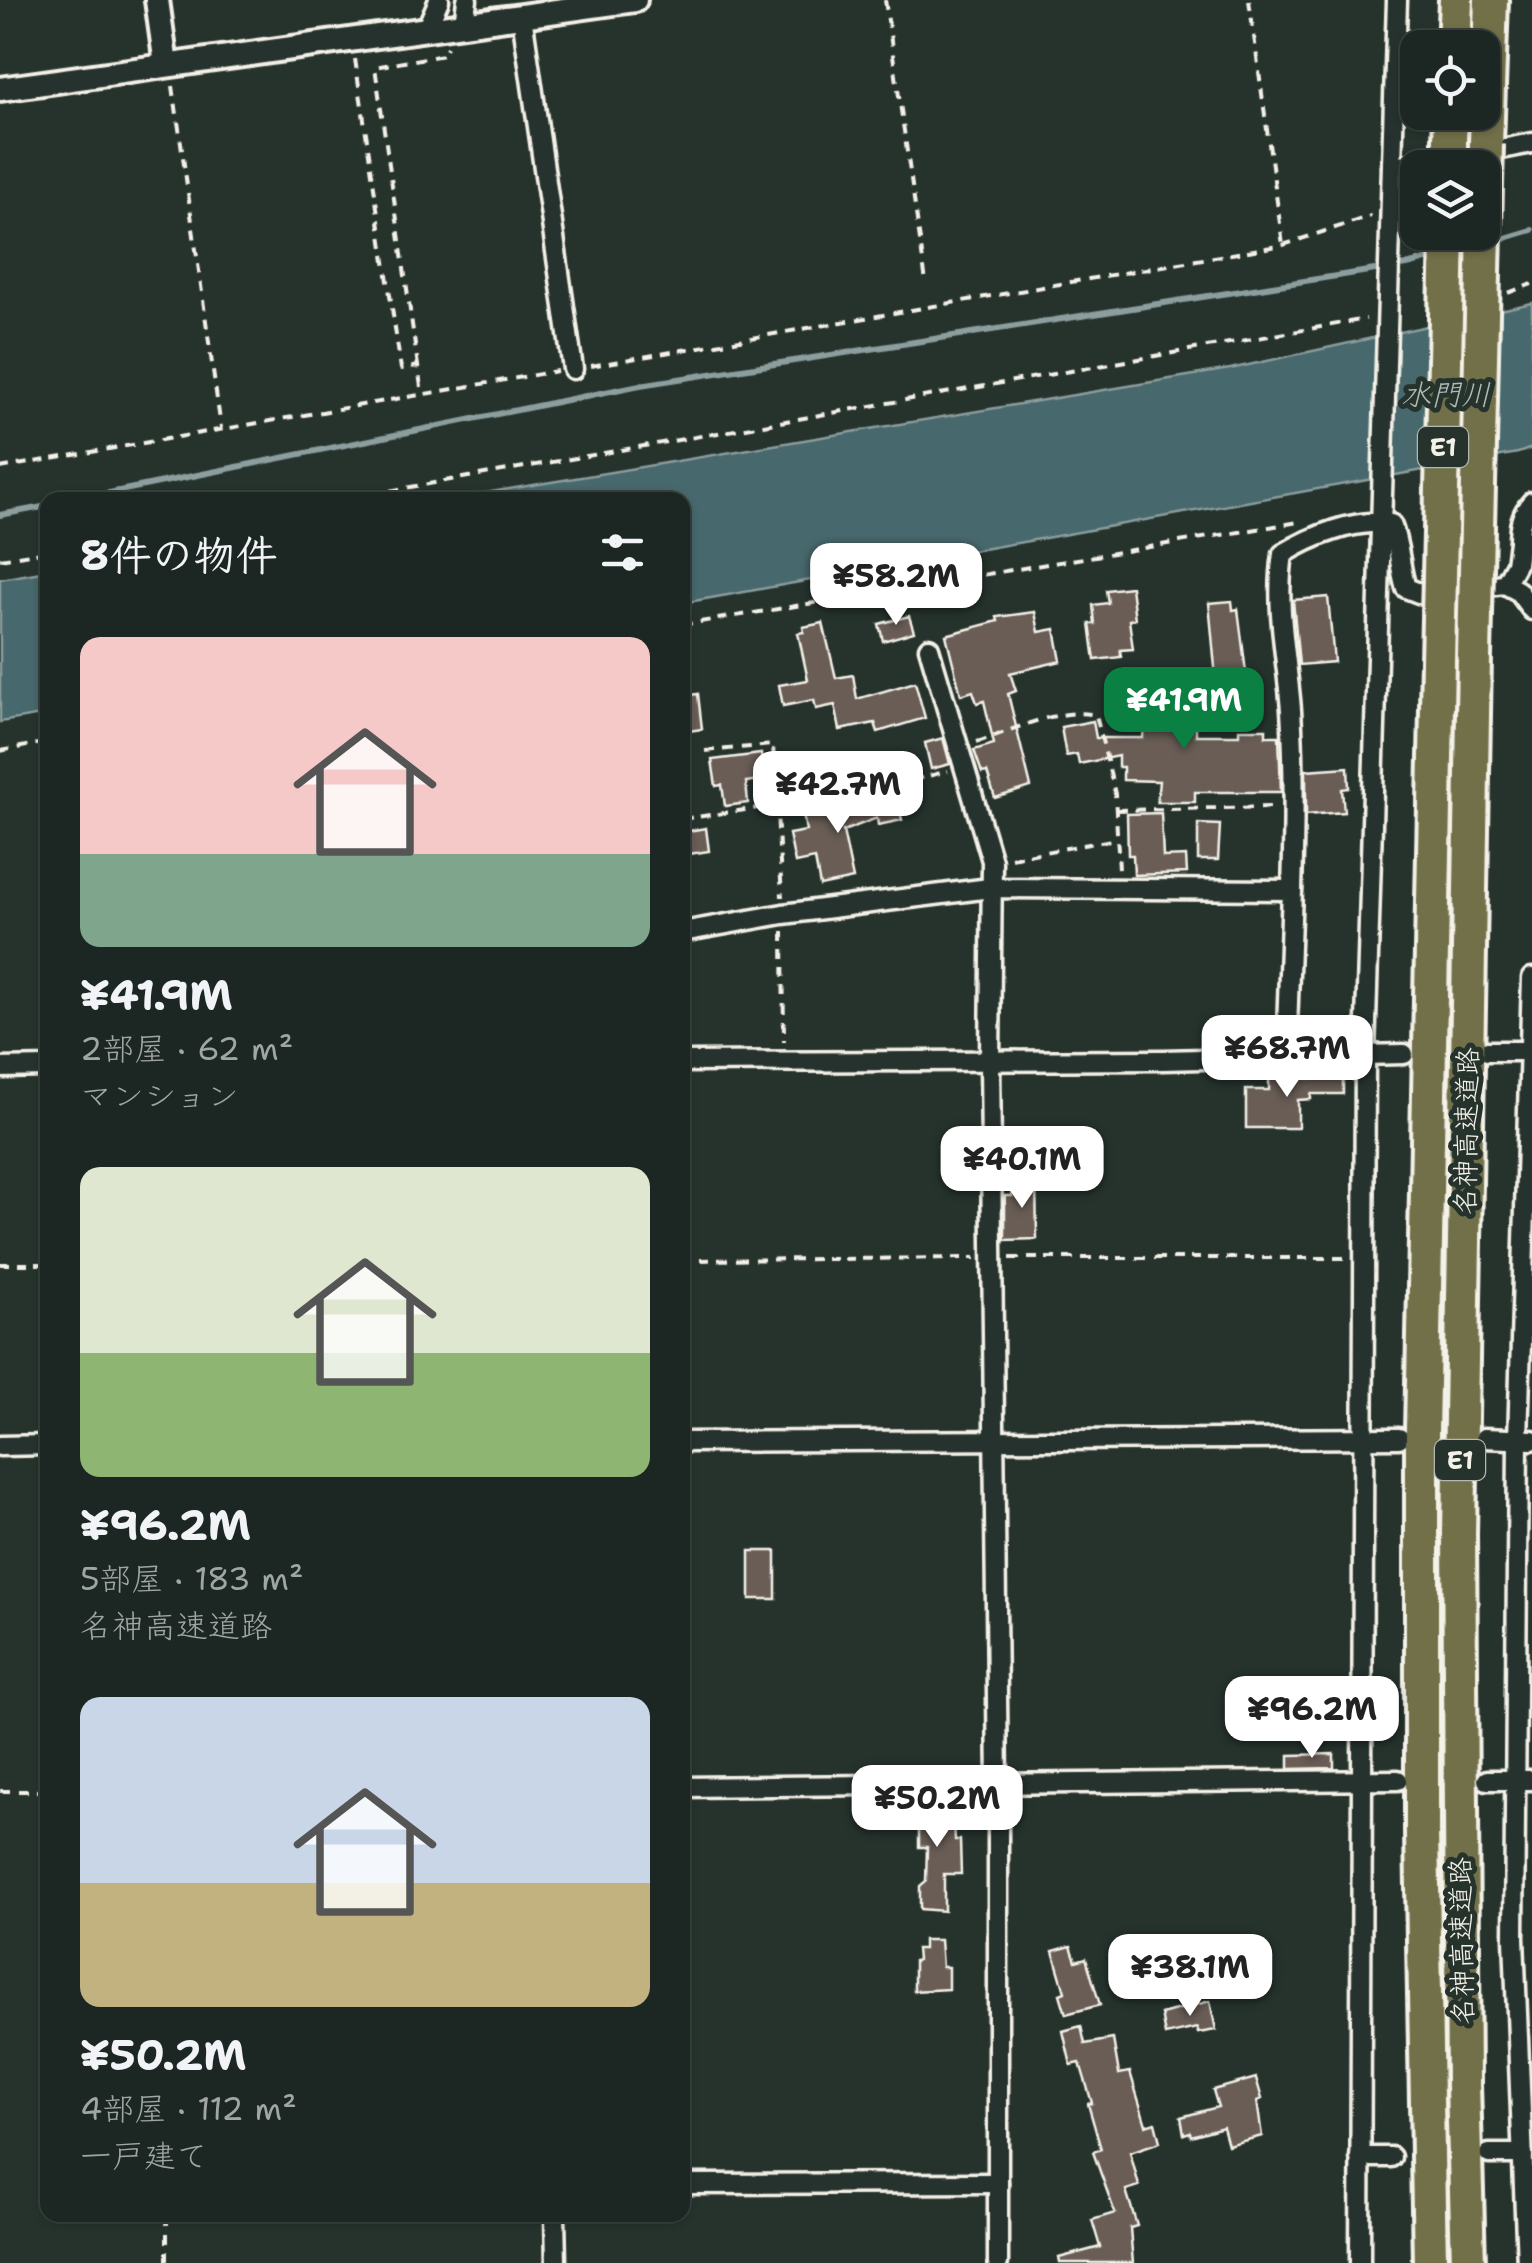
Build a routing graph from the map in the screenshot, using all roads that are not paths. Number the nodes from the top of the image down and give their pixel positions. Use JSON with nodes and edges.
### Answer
{"nodes":[{"id":1,"x":157,"y":0,"type":"edge"},
{"id":2,"x":439,"y":0,"type":"edge"},
{"id":3,"x":467,"y":0,"type":"edge"},
{"id":4,"x":635,"y":0,"type":"edge"},
{"id":5,"x":1397,"y":0,"type":"edge"},
{"id":6,"x":1456,"y":0,"type":"edge"},
{"id":7,"x":1491,"y":0,"type":"edge"},
{"id":8,"x":522,"y":16,"type":"junction"},
{"id":9,"x":458,"y":25,"type":"junction"},
{"id":10,"x":426,"y":30,"type":"junction"},
{"id":11,"x":1455,"y":30,"type":"edge"},
{"id":12,"x":168,"y":65,"type":"junction"},
{"id":13,"x":0,"y":89,"type":"edge"},
{"id":14,"x":1532,"y":143,"type":"edge"},
{"id":15,"x":1392,"y":165,"type":"junction"},
{"id":16,"x":1448,"y":250,"type":"edge"},
{"id":17,"x":573,"y":369,"type":"road end"},
{"id":18,"x":1532,"y":502,"type":"edge"},
{"id":19,"x":1381,"y":522,"type":"junction"},
{"id":20,"x":1526,"y":541,"type":"edge"},
{"id":21,"x":1506,"y":584,"type":"junction"},
{"id":22,"x":1532,"y":610,"type":"edge"},
{"id":23,"x":929,"y":648,"type":"dead end"},
{"id":24,"x":990,"y":888,"type":"junction"},
{"id":25,"x":1292,"y":890,"type":"junction"},
{"id":26,"x":690,"y":931,"type":"edge"},
{"id":27,"x":1532,"y":978,"type":"edge"},
{"id":28,"x":1530,"y":1050,"type":"edge"},
{"id":29,"x":1487,"y":1052,"type":"dead end"},
{"id":30,"x":1404,"y":1054,"type":"dead end"},
{"id":31,"x":1366,"y":1055,"type":"junction"},
{"id":32,"x":1286,"y":1057,"type":"junction"},
{"id":33,"x":990,"y":1061,"type":"junction"},
{"id":34,"x":690,"y":1062,"type":"edge"},
{"id":35,"x":40,"y":1067,"type":"edge"},
{"id":36,"x":0,"y":1068,"type":"edge"},
{"id":37,"x":1527,"y":1252,"type":"edge"},
{"id":38,"x":1399,"y":1438,"type":"dead end"},
{"id":39,"x":1484,"y":1438,"type":"dead end"},
{"id":40,"x":993,"y":1439,"type":"junction"},
{"id":41,"x":1364,"y":1439,"type":"junction"},
{"id":42,"x":1525,"y":1440,"type":"edge"},
{"id":43,"x":690,"y":1442,"type":"edge"},
{"id":44,"x":0,"y":1446,"type":"edge"},
{"id":45,"x":40,"y":1446,"type":"edge"},
{"id":46,"x":1398,"y":1780,"type":"dead end"},
{"id":47,"x":1487,"y":1780,"type":"dead end"},
{"id":48,"x":1525,"y":1780,"type":"edge"},
{"id":49,"x":1365,"y":1781,"type":"junction"},
{"id":50,"x":998,"y":1786,"type":"junction"},
{"id":51,"x":690,"y":1787,"type":"edge"},
{"id":52,"x":1422,"y":1832,"type":"junction"},
{"id":53,"x":1489,"y":2154,"type":"dead end"},
{"id":54,"x":1522,"y":2154,"type":"junction"},
{"id":55,"x":1391,"y":2157,"type":"dead end"},
{"id":56,"x":1360,"y":2158,"type":"junction"},
{"id":57,"x":998,"y":2183,"type":"junction"},
{"id":58,"x":690,"y":2184,"type":"edge"},
{"id":59,"x":555,"y":2222,"type":"edge"},
{"id":60,"x":556,"y":2263,"type":"edge"},
{"id":61,"x":998,"y":2263,"type":"edge"},
{"id":62,"x":1360,"y":2263,"type":"edge"},
{"id":63,"x":1421,"y":2263,"type":"edge"},
{"id":64,"x":1430,"y":2263,"type":"edge"},
{"id":65,"x":1468,"y":2263,"type":"edge"},
{"id":66,"x":1527,"y":2263,"type":"edge"}],
"edges":[{"from":1,"to":12,"type":"street"},
{"from":2,"to":10,"type":"street"},
{"from":3,"to":9,"type":"street"},
{"from":4,"to":8,"type":"street"},
{"from":5,"to":15,"type":"street"},
{"from":6,"to":11,"type":"highway"},
{"from":7,"to":65,"type":"highway","name":"名神高速道路","number":"E1","bridge":true},
{"from":8,"to":9,"type":"street"},
{"from":8,"to":17,"type":"street"},
{"from":9,"to":10,"type":"street"},
{"from":10,"to":12,"type":"street"},
{"from":12,"to":13,"type":"street"},
{"from":14,"to":15,"type":"street"},
{"from":15,"to":19,"type":"street"},
{"from":16,"to":52,"type":"highway","name":"名神高速道路","number":"E1","bridge":true},
{"from":18,"to":20,"type":"street"},
{"from":19,"to":21,"type":"street"},
{"from":19,"to":25,"type":"street"},
{"from":19,"to":31,"type":"street"},
{"from":20,"to":21,"type":"street"},
{"from":21,"to":22,"type":"street"},
{"from":23,"to":24,"type":"street"},
{"from":24,"to":25,"type":"street"},
{"from":24,"to":26,"type":"street"},
{"from":24,"to":33,"type":"street"},
{"from":25,"to":32,"type":"street"},
{"from":27,"to":28,"type":"street"},
{"from":28,"to":29,"type":"street"},
{"from":28,"to":37,"type":"street"},
{"from":30,"to":31,"type":"street"},
{"from":31,"to":32,"type":"street"},
{"from":31,"to":41,"type":"street"},
{"from":32,"to":33,"type":"street"},
{"from":33,"to":34,"type":"street"},
{"from":33,"to":40,"type":"street"},
{"from":35,"to":36,"type":"street"},
{"from":37,"to":42,"type":"street"},
{"from":38,"to":41,"type":"street"},
{"from":39,"to":42,"type":"street"},
{"from":40,"to":41,"type":"street"},
{"from":40,"to":43,"type":"street"},
{"from":40,"to":50,"type":"street"},
{"from":41,"to":49,"type":"street"},
{"from":42,"to":48,"type":"street"},
{"from":44,"to":45,"type":"street"},
{"from":46,"to":49,"type":"street"},
{"from":47,"to":48,"type":"street"},
{"from":48,"to":54,"type":"street"},
{"from":49,"to":50,"type":"street"},
{"from":49,"to":56,"type":"street"},
{"from":50,"to":51,"type":"street"},
{"from":50,"to":57,"type":"street"},
{"from":52,"to":63,"type":"highway"},
{"from":52,"to":64,"type":"highway","name":"名神高速道路","number":"E1"},
{"from":53,"to":54,"type":"street"},
{"from":54,"to":66,"type":"street"},
{"from":55,"to":56,"type":"street"},
{"from":56,"to":62,"type":"street"},
{"from":57,"to":58,"type":"street"},
{"from":57,"to":61,"type":"street"},
{"from":59,"to":60,"type":"street"}]}
